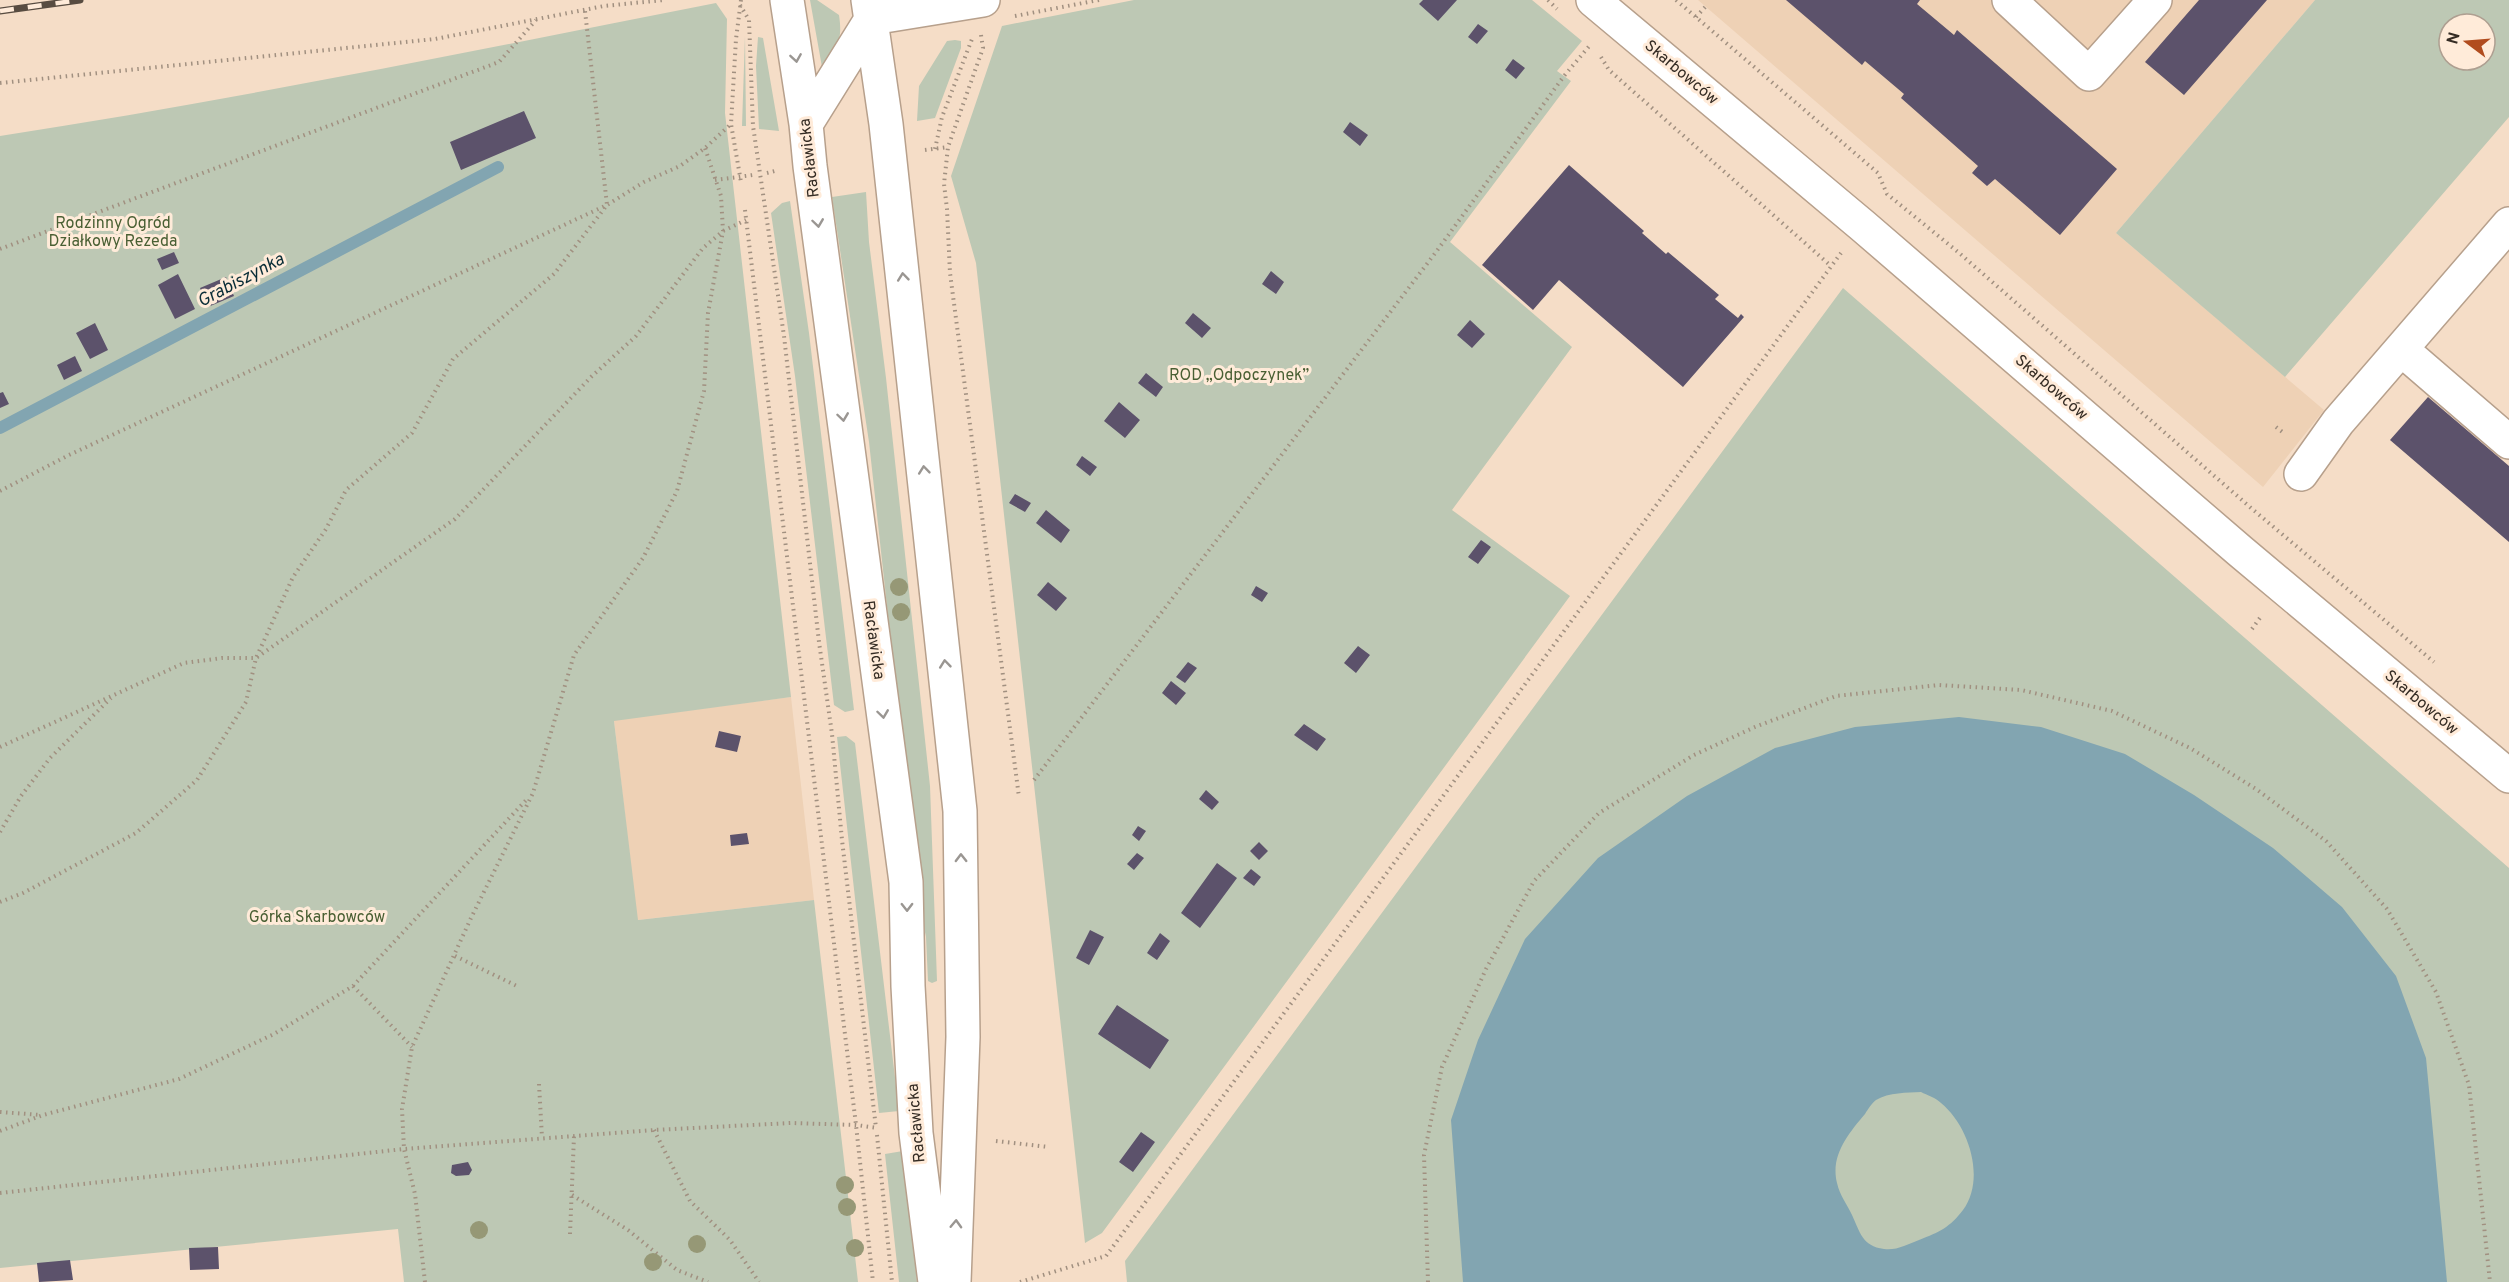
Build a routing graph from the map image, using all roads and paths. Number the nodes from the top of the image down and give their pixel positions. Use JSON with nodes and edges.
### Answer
{"nodes":[{"id":1,"x":664,"y":0,"type":"edge"},
{"id":2,"x":787,"y":0,"type":"edge"},
{"id":3,"x":1099,"y":0,"type":"edge"},
{"id":4,"x":1676,"y":0,"type":"edge"},
{"id":5,"x":2009,"y":0,"type":"edge"},
{"id":6,"x":2155,"y":0,"type":"edge"},
{"id":7,"x":740,"y":2,"type":"edge"},
{"id":8,"x":1707,"y":5,"type":"dead end"},
{"id":9,"x":865,"y":6,"type":"edge"},
{"id":10,"x":1596,"y":10,"type":"edge"},
{"id":11,"x":585,"y":11,"type":"junction"},
{"id":12,"x":981,"y":13,"type":"edge"},
{"id":13,"x":1013,"y":16,"type":"dead end"},
{"id":14,"x":1696,"y":17,"type":"junction"},
{"id":15,"x":536,"y":20,"type":"junction"},
{"id":16,"x":973,"y":36,"type":"dead end"},
{"id":17,"x":1592,"y":42,"type":"junction"},
{"id":18,"x":0,"y":83,"type":"edge"},
{"id":19,"x":731,"y":124,"type":"junction"},
{"id":20,"x":806,"y":124,"type":"junction"},
{"id":21,"x":948,"y":147,"type":"junction"},
{"id":22,"x":705,"y":148,"type":"junction"},
{"id":23,"x":753,"y":174,"type":"dead end"},
{"id":24,"x":740,"y":176,"type":"junction"},
{"id":25,"x":716,"y":180,"type":"junction"},
{"id":26,"x":741,"y":182,"type":"dead end"},
{"id":27,"x":607,"y":205,"type":"junction"},
{"id":28,"x":745,"y":210,"type":"dead end"},
{"id":29,"x":746,"y":220,"type":"junction"},
{"id":30,"x":2509,"y":224,"type":"edge"},
{"id":31,"x":723,"y":231,"type":"junction"},
{"id":32,"x":0,"y":249,"type":"edge"},
{"id":33,"x":2401,"y":350,"type":"junction"},
{"id":34,"x":2509,"y":442,"type":"edge"},
{"id":35,"x":2301,"y":474,"type":"dead end"},
{"id":36,"x":0,"y":491,"type":"edge"},
{"id":37,"x":2278,"y":531,"type":"dead end"},
{"id":38,"x":256,"y":658,"type":"junction"},
{"id":39,"x":114,"y":695,"type":"junction"},
{"id":40,"x":0,"y":747,"type":"edge"},
{"id":41,"x":2509,"y":776,"type":"edge"},
{"id":42,"x":1034,"y":780,"type":"dead end"},
{"id":43,"x":533,"y":794,"type":"junction"},
{"id":44,"x":1019,"y":797,"type":"dead end"},
{"id":45,"x":0,"y":832,"type":"edge"},
{"id":46,"x":0,"y":902,"type":"edge"},
{"id":47,"x":455,"y":956,"type":"junction"},
{"id":48,"x":353,"y":986,"type":"junction"},
{"id":49,"x":908,"y":986,"type":"junction"},
{"id":50,"x":519,"y":987,"type":"dead end"},
{"id":51,"x":962,"y":1001,"type":"junction"},
{"id":52,"x":412,"y":1047,"type":"junction"},
{"id":53,"x":539,"y":1084,"type":"dead end"},
{"id":54,"x":0,"y":1112,"type":"edge"},
{"id":55,"x":43,"y":1115,"type":"junction"},
{"id":56,"x":856,"y":1125,"type":"junction"},
{"id":57,"x":876,"y":1128,"type":"junction"},
{"id":58,"x":654,"y":1130,"type":"junction"},
{"id":59,"x":0,"y":1131,"type":"edge"},
{"id":60,"x":574,"y":1136,"type":"junction"},
{"id":61,"x":542,"y":1138,"type":"junction"},
{"id":62,"x":404,"y":1149,"type":"junction"},
{"id":63,"x":0,"y":1193,"type":"edge"},
{"id":64,"x":572,"y":1195,"type":"junction"},
{"id":65,"x":570,"y":1234,"type":"dead end"},
{"id":66,"x":424,"y":1282,"type":"edge"},
{"id":67,"x":708,"y":1282,"type":"edge"},
{"id":68,"x":759,"y":1282,"type":"edge"},
{"id":69,"x":873,"y":1282,"type":"edge"},
{"id":70,"x":892,"y":1282,"type":"edge"},
{"id":71,"x":935,"y":1282,"type":"edge"},
{"id":72,"x":954,"y":1282,"type":"edge"},
{"id":73,"x":1020,"y":1282,"type":"edge"},
{"id":74,"x":1428,"y":1282,"type":"edge"},
{"id":75,"x":2490,"y":1282,"type":"edge"}],
"edges":[{"from":1,"to":11,"type":"path"},
{"from":2,"to":20,"type":"street","name":"Racławicka","one_way":true},
{"from":3,"to":13,"type":"path"},
{"from":4,"to":14,"type":"path"},
{"from":5,"to":6,"type":"street"},
{"from":7,"to":19,"type":"path"},
{"from":7,"to":57,"type":"path"},
{"from":8,"to":14,"type":"path"},
{"from":9,"to":12,"type":"street"},
{"from":9,"to":20,"type":"street"},
{"from":51,"to":9,"type":"street","one_way":true},
{"from":10,"to":17,"type":"path"},
{"from":10,"to":41,"type":"street","name":"Skarbowców"},
{"from":11,"to":15,"type":"path"},
{"from":11,"to":27,"type":"path"},
{"from":12,"to":21,"type":"path"},
{"from":14,"to":37,"type":"path"},
{"from":15,"to":18,"type":"path"},
{"from":15,"to":32,"type":"path"},
{"from":16,"to":21,"type":"path"},
{"from":17,"to":42,"type":"path"},
{"from":17,"to":73,"type":"path"},
{"from":19,"to":22,"type":"path"},
{"from":19,"to":24,"type":"path"},
{"from":20,"to":49,"type":"street","name":"Racławicka","one_way":true},
{"from":21,"to":44,"type":"path"},
{"from":22,"to":25,"type":"path"},
{"from":22,"to":27,"type":"path"},
{"from":23,"to":24,"type":"path"},
{"from":24,"to":25,"type":"path"},
{"from":24,"to":26,"type":"path"},
{"from":25,"to":31,"type":"path"},
{"from":27,"to":36,"type":"path"},
{"from":27,"to":38,"type":"path"},
{"from":28,"to":29,"type":"path"},
{"from":29,"to":31,"type":"path"},
{"from":29,"to":56,"type":"path"},
{"from":30,"to":33,"type":"street"},
{"from":31,"to":38,"type":"path"},
{"from":31,"to":43,"type":"path"},
{"from":33,"to":34,"type":"street"},
{"from":33,"to":35,"type":"street"},
{"from":38,"to":39,"type":"path"},
{"from":38,"to":46,"type":"path"},
{"from":39,"to":40,"type":"path"},
{"from":39,"to":45,"type":"path"},
{"from":43,"to":47,"type":"path"},
{"from":43,"to":48,"type":"path"},
{"from":47,"to":50,"type":"path"},
{"from":47,"to":52,"type":"path"},
{"from":48,"to":52,"type":"path"},
{"from":48,"to":55,"type":"path"},
{"from":49,"to":51,"type":"street"},
{"from":49,"to":71,"type":"street","name":"Racławicka"},
{"from":72,"to":51,"type":"street","one_way":true},
{"from":52,"to":62,"type":"path"},
{"from":53,"to":61,"type":"path"},
{"from":54,"to":55,"type":"path"},
{"from":55,"to":59,"type":"path"},
{"from":56,"to":57,"type":"path"},
{"from":56,"to":58,"type":"path"},
{"from":56,"to":69,"type":"path"},
{"from":57,"to":70,"type":"path"},
{"from":58,"to":60,"type":"path"},
{"from":58,"to":68,"type":"path"},
{"from":60,"to":61,"type":"path"},
{"from":60,"to":64,"type":"path"},
{"from":61,"to":62,"type":"path"},
{"from":62,"to":63,"type":"path"},
{"from":62,"to":66,"type":"path"},
{"from":64,"to":65,"type":"path"},
{"from":64,"to":67,"type":"path"},
{"from":74,"to":75,"type":"path"}]}
